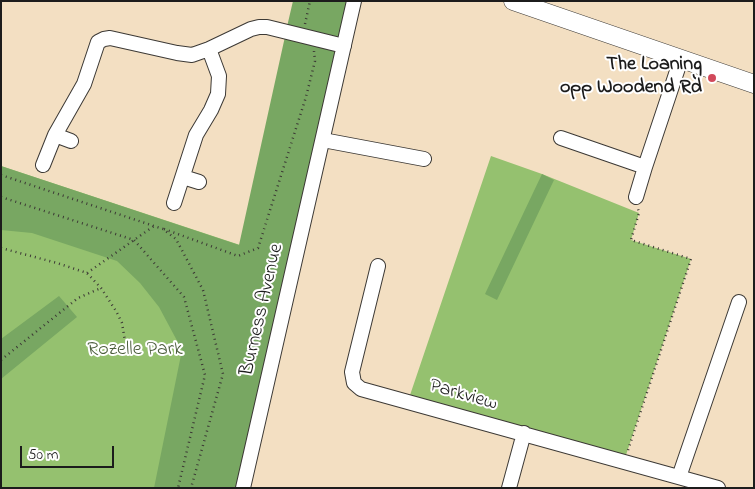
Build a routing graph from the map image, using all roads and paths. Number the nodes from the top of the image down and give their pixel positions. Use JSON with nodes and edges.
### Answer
{"nodes":[{"id":1,"x":310,"y":1,"type":"edge"},
{"id":2,"x":354,"y":1,"type":"edge"},
{"id":3,"x":514,"y":1,"type":"edge"},
{"id":4,"x":306,"y":37,"type":"junction"},
{"id":5,"x":344,"y":46,"type":"junction"},
{"id":6,"x":208,"y":49,"type":"junction"},
{"id":7,"x":681,"y":59,"type":"junction"},
{"id":8,"x":754,"y":84,"type":"edge"},
{"id":9,"x":56,"y":135,"type":"junction"},
{"id":10,"x":562,"y":138,"type":"dead end"},
{"id":11,"x":71,"y":140,"type":"dead end"},
{"id":12,"x":323,"y":140,"type":"junction"},
{"id":13,"x":424,"y":160,"type":"dead end"},
{"id":14,"x":44,"y":165,"type":"dead end"},
{"id":15,"x":644,"y":167,"type":"junction"},
{"id":16,"x":1,"y":175,"type":"edge"},
{"id":17,"x":183,"y":177,"type":"junction"},
{"id":18,"x":198,"y":182,"type":"dead end"},
{"id":19,"x":1,"y":197,"type":"edge"},
{"id":20,"x":636,"y":197,"type":"joint"},
{"id":21,"x":174,"y":203,"type":"dead end"},
{"id":22,"x":154,"y":226,"type":"junction"},
{"id":23,"x":163,"y":229,"type":"junction"},
{"id":24,"x":134,"y":240,"type":"junction"},
{"id":25,"x":1,"y":248,"type":"edge"},
{"id":26,"x":378,"y":266,"type":"dead end"},
{"id":27,"x":87,"y":273,"type":"junction"},
{"id":28,"x":101,"y":288,"type":"junction"},
{"id":29,"x":739,"y":302,"type":"dead end"},
{"id":30,"x":126,"y":341,"type":"dead end"},
{"id":31,"x":1,"y":360,"type":"edge"},
{"id":32,"x":524,"y":433,"type":"junction"},
{"id":33,"x":624,"y":461,"type":"junction"},
{"id":34,"x":679,"y":477,"type":"junction"},
{"id":35,"x":178,"y":488,"type":"edge"},
{"id":36,"x":191,"y":488,"type":"edge"},
{"id":37,"x":243,"y":488,"type":"edge"},
{"id":38,"x":509,"y":488,"type":"edge"},
{"id":39,"x":718,"y":488,"type":"edge"}],
"edges":[{"from":1,"to":4,"type":"path"},
{"from":2,"to":5,"type":"street","name":"Burness Avenue"},
{"from":3,"to":7,"type":"street"},
{"from":4,"to":5,"type":"street"},
{"from":4,"to":6,"type":"street"},
{"from":4,"to":23,"type":"path"},
{"from":5,"to":12,"type":"street","name":"Burness Avenue"},
{"from":6,"to":9,"type":"street"},
{"from":6,"to":17,"type":"street"},
{"from":7,"to":8,"type":"street"},
{"from":7,"to":15,"type":"street"},
{"from":9,"to":11,"type":"street"},
{"from":9,"to":14,"type":"street"},
{"from":10,"to":15,"type":"street"},
{"from":12,"to":13,"type":"street"},
{"from":12,"to":37,"type":"street","name":"Burness Avenue"},
{"from":15,"to":20,"type":"street"},
{"from":16,"to":22,"type":"path"},
{"from":17,"to":18,"type":"street"},
{"from":17,"to":21,"type":"street"},
{"from":19,"to":24,"type":"path"},
{"from":20,"to":33,"type":"path"},
{"from":22,"to":23,"type":"path"},
{"from":22,"to":24,"type":"path"},
{"from":23,"to":36,"type":"path"},
{"from":24,"to":27,"type":"path"},
{"from":24,"to":35,"type":"path"},
{"from":25,"to":27,"type":"path"},
{"from":26,"to":32,"type":"street","name":"Parkview"},
{"from":27,"to":28,"type":"path"},
{"from":28,"to":30,"type":"path"},
{"from":28,"to":31,"type":"path"},
{"from":29,"to":34,"type":"street"},
{"from":32,"to":33,"type":"street","name":"Parkview"},
{"from":32,"to":38,"type":"street"},
{"from":33,"to":34,"type":"street","name":"Parkview"},
{"from":34,"to":39,"type":"street","name":"Parkview"}]}
